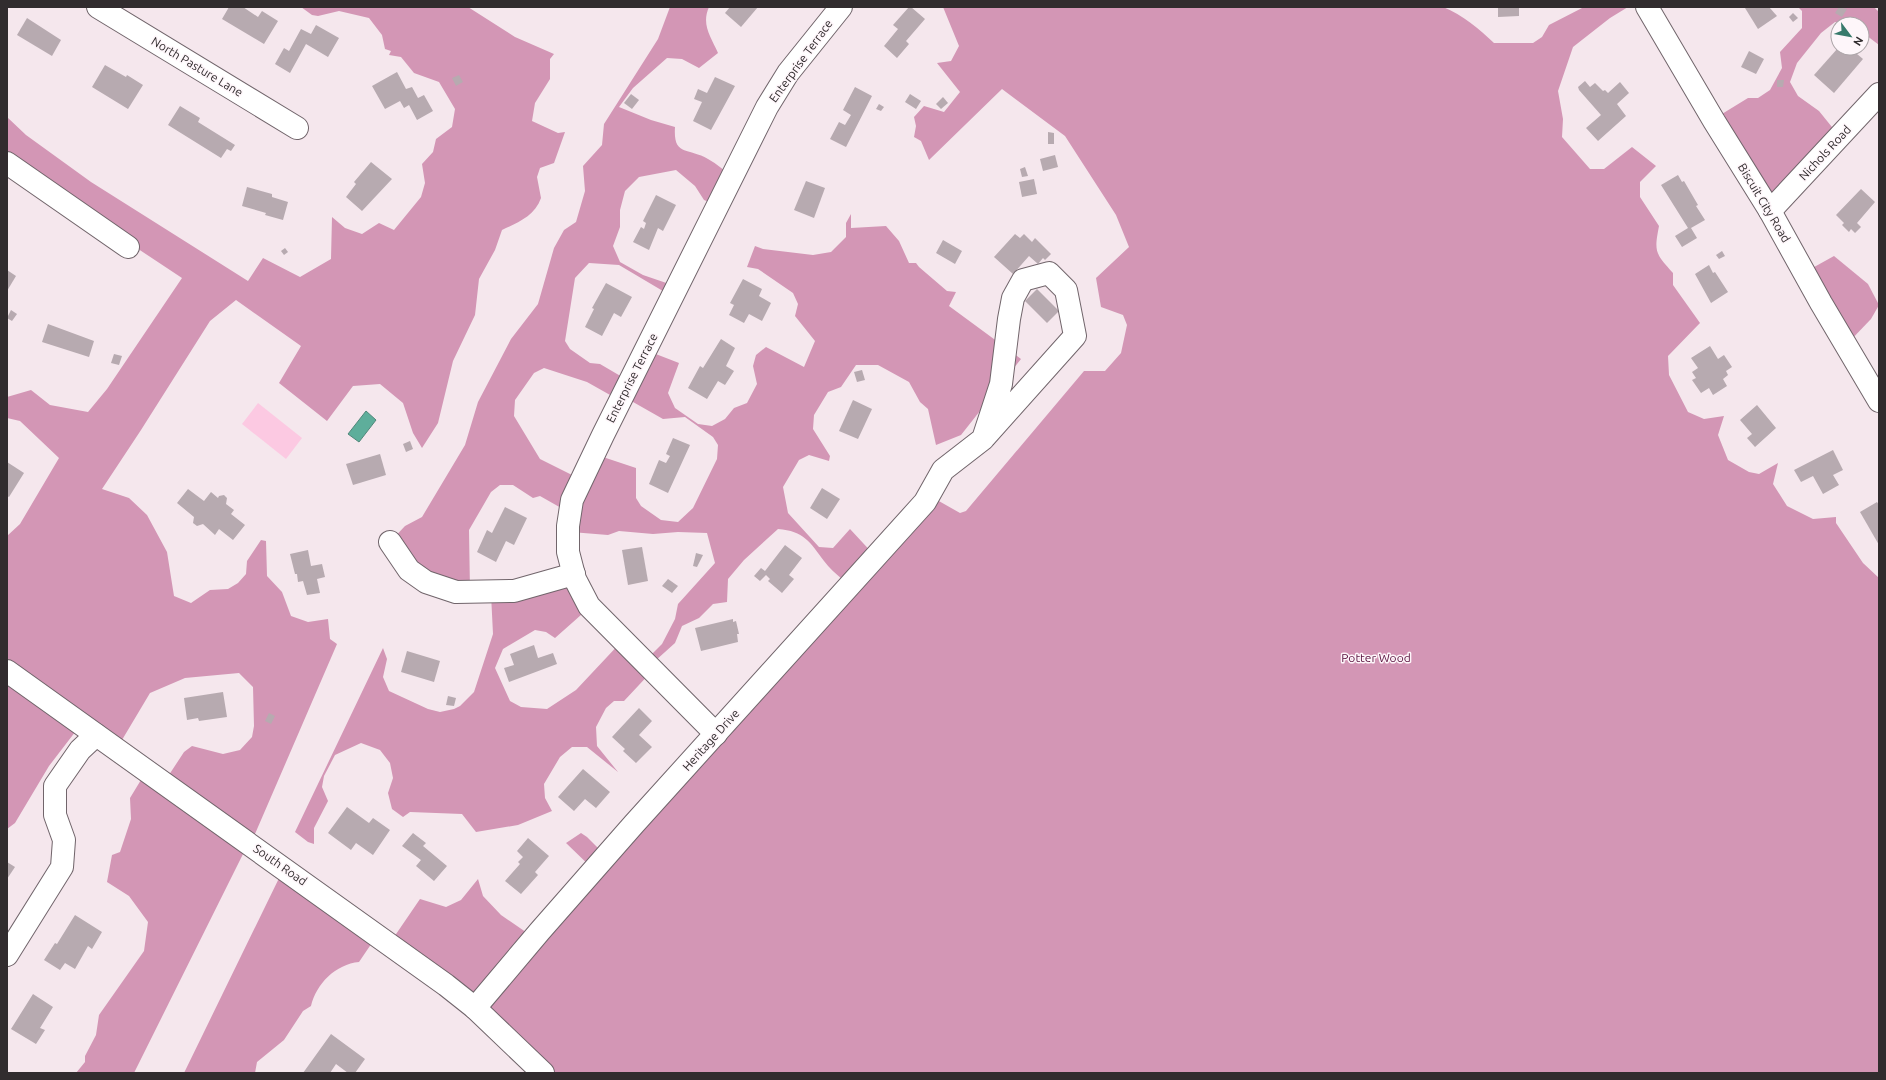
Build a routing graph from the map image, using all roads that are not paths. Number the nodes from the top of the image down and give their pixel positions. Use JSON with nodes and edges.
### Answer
{"nodes":[{"id":1,"x":98,"y":7,"type":"edge"},
{"id":2,"x":841,"y":7,"type":"edge"},
{"id":3,"x":1647,"y":7,"type":"edge"},
{"id":4,"x":1879,"y":94,"type":"edge"},
{"id":5,"x":297,"y":128,"type":"dead end"},
{"id":6,"x":7,"y":163,"type":"edge"},
{"id":7,"x":1770,"y":211,"type":"junction"},
{"id":8,"x":128,"y":247,"type":"dead end"},
{"id":9,"x":1879,"y":401,"type":"edge"},
{"id":10,"x":983,"y":439,"type":"junction"},
{"id":11,"x":390,"y":542,"type":"dead end"},
{"id":12,"x":574,"y":574,"type":"junction"},
{"id":13,"x":7,"y":671,"type":"edge"},
{"id":14,"x":716,"y":734,"type":"junction"},
{"id":15,"x":96,"y":735,"type":"junction"},
{"id":16,"x":7,"y":955,"type":"edge"},
{"id":17,"x":475,"y":1008,"type":"junction"},
{"id":18,"x":543,"y":1073,"type":"edge"}],
"edges":[{"from":1,"to":5,"type":"street","name":"North Pasture Lane"},
{"from":2,"to":12,"type":"street","name":"Enterprise Terrace"},
{"from":3,"to":7,"type":"street","name":"Biscuit City Road"},
{"from":4,"to":7,"type":"street","name":"Nichols Road"},
{"from":6,"to":8,"type":"street"},
{"from":7,"to":9,"type":"street","name":"Biscuit City Road"},
{"from":10,"to":10,"type":"street"},
{"from":10,"to":14,"type":"street","name":"Heritage Drive"},
{"from":11,"to":12,"type":"street"},
{"from":12,"to":14,"type":"street","name":"Enterprise Terrace"},
{"from":13,"to":15,"type":"street","name":"South Road"},
{"from":14,"to":17,"type":"street","name":"Heritage Drive"},
{"from":15,"to":16,"type":"street"},
{"from":15,"to":17,"type":"street","name":"South Road"},
{"from":17,"to":18,"type":"street","name":"South Road"}]}
